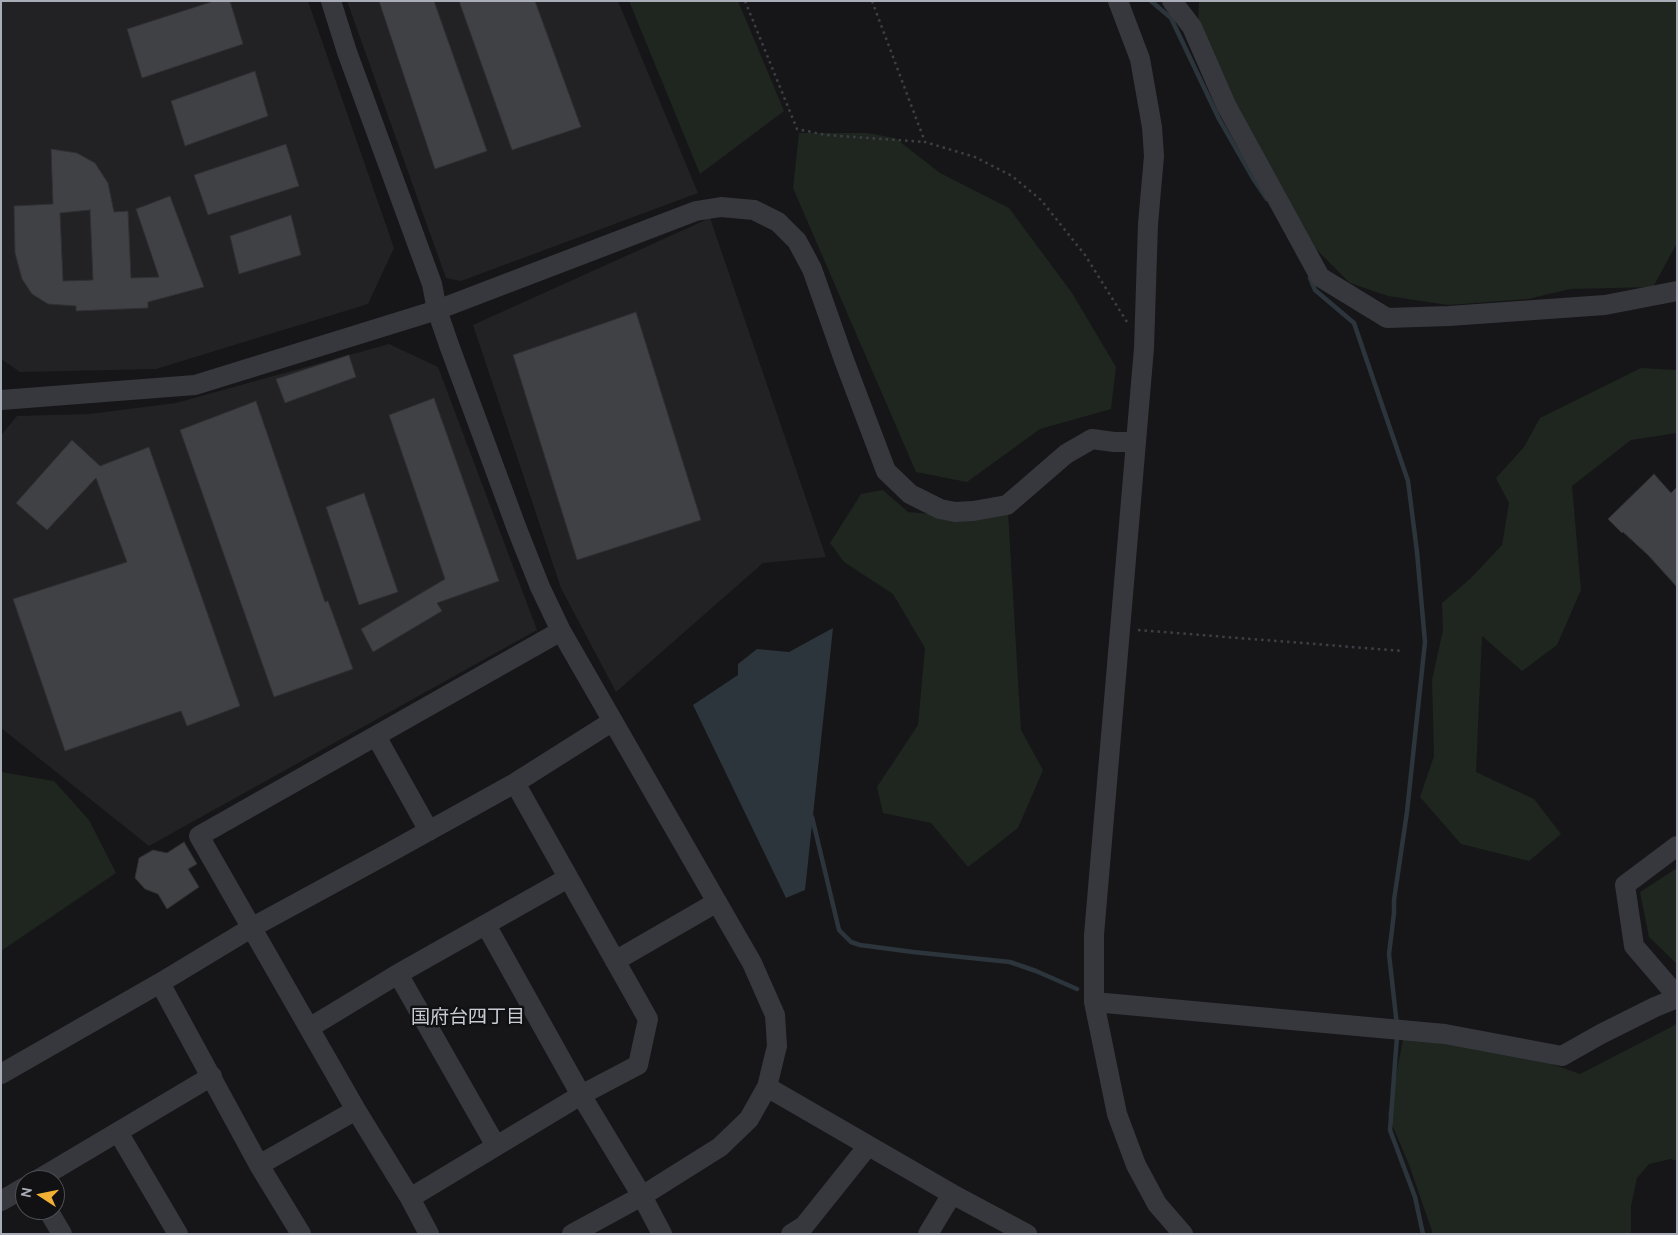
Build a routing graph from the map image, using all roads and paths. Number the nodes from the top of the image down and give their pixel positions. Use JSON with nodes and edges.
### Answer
{"nodes":[{"id":1,"x":331,"y":1,"type":"edge"},
{"id":2,"x":744,"y":1,"type":"edge"},
{"id":3,"x":872,"y":1,"type":"edge"},
{"id":4,"x":1118,"y":1,"type":"edge"},
{"id":5,"x":1172,"y":1,"type":"edge"},
{"id":6,"x":925,"y":142,"type":"junction"},
{"id":7,"x":1677,"y":291,"type":"edge"},
{"id":8,"x":437,"y":310,"type":"junction"},
{"id":9,"x":1144,"y":348,"type":"junction"},
{"id":10,"x":1,"y":400,"type":"edge"},
{"id":11,"x":1136,"y":442,"type":"junction"},
{"id":12,"x":1121,"y":628,"type":"junction"},
{"id":13,"x":561,"y":631,"type":"junction"},
{"id":14,"x":1402,"y":651,"type":"dead end"},
{"id":15,"x":613,"y":721,"type":"junction"},
{"id":16,"x":376,"y":736,"type":"junction"},
{"id":17,"x":515,"y":783,"type":"junction"},
{"id":18,"x":429,"y":831,"type":"junction"},
{"id":19,"x":1677,"y":846,"type":"edge"},
{"id":20,"x":568,"y":878,"type":"junction"},
{"id":21,"x":717,"y":902,"type":"junction"},
{"id":22,"x":486,"y":924,"type":"junction"},
{"id":23,"x":251,"y":928,"type":"junction"},
{"id":24,"x":615,"y":960,"type":"junction"},
{"id":25,"x":398,"y":974,"type":"junction"},
{"id":26,"x":160,"y":983,"type":"junction"},
{"id":27,"x":1677,"y":997,"type":"edge"},
{"id":28,"x":1094,"y":1002,"type":"junction"},
{"id":29,"x":309,"y":1028,"type":"junction"},
{"id":30,"x":3,"y":1070,"type":"edge"},
{"id":31,"x":212,"y":1076,"type":"junction"},
{"id":32,"x":767,"y":1087,"type":"junction"},
{"id":33,"x":581,"y":1095,"type":"junction"},
{"id":34,"x":356,"y":1110,"type":"junction"},
{"id":35,"x":118,"y":1132,"type":"junction"},
{"id":36,"x":496,"y":1146,"type":"junction"},
{"id":37,"x":868,"y":1146,"type":"junction"},
{"id":38,"x":259,"y":1165,"type":"junction"},
{"id":39,"x":54,"y":1170,"type":"edge"},
{"id":40,"x":15,"y":1193,"type":"edge"},
{"id":41,"x":952,"y":1194,"type":"junction"},
{"id":42,"x":642,"y":1196,"type":"junction"},
{"id":43,"x":410,"y":1198,"type":"junction"},
{"id":44,"x":1,"y":1201,"type":"edge"},
{"id":45,"x":54,"y":1220,"type":"edge"},
{"id":46,"x":62,"y":1234,"type":"edge"},
{"id":47,"x":178,"y":1234,"type":"edge"},
{"id":48,"x":301,"y":1234,"type":"edge"},
{"id":49,"x":429,"y":1234,"type":"edge"},
{"id":50,"x":572,"y":1234,"type":"edge"},
{"id":51,"x":662,"y":1234,"type":"edge"},
{"id":52,"x":791,"y":1234,"type":"edge"},
{"id":53,"x":928,"y":1234,"type":"edge"},
{"id":54,"x":1027,"y":1234,"type":"edge"},
{"id":55,"x":1183,"y":1234,"type":"edge"}],
"edges":[{"from":1,"to":8,"type":"street"},
{"from":2,"to":6,"type":"path"},
{"from":3,"to":6,"type":"path"},
{"from":4,"to":9,"type":"street"},
{"from":5,"to":7,"type":"street"},
{"from":6,"to":9,"type":"path"},
{"from":8,"to":10,"type":"street"},
{"from":8,"to":11,"type":"street"},
{"from":8,"to":13,"type":"street"},
{"from":9,"to":11,"type":"street"},
{"from":11,"to":12,"type":"street"},
{"from":12,"to":14,"type":"path"},
{"from":12,"to":28,"type":"street"},
{"from":13,"to":15,"type":"street"},
{"from":13,"to":16,"type":"street"},
{"from":15,"to":17,"type":"street"},
{"from":15,"to":21,"type":"street"},
{"from":16,"to":18,"type":"street"},
{"from":16,"to":23,"type":"street"},
{"from":17,"to":18,"type":"street"},
{"from":17,"to":20,"type":"street"},
{"from":18,"to":23,"type":"street"},
{"from":19,"to":27,"type":"street"},
{"from":20,"to":22,"type":"street"},
{"from":20,"to":24,"type":"street"},
{"from":21,"to":24,"type":"street"},
{"from":21,"to":32,"type":"street"},
{"from":22,"to":25,"type":"street"},
{"from":22,"to":33,"type":"street"},
{"from":23,"to":26,"type":"street"},
{"from":23,"to":29,"type":"street"},
{"from":24,"to":33,"type":"street"},
{"from":25,"to":29,"type":"street"},
{"from":25,"to":36,"type":"street"},
{"from":26,"to":30,"type":"street"},
{"from":26,"to":31,"type":"street"},
{"from":27,"to":28,"type":"street"},
{"from":28,"to":55,"type":"street"},
{"from":29,"to":34,"type":"street"},
{"from":31,"to":35,"type":"street"},
{"from":31,"to":38,"type":"street"},
{"from":32,"to":37,"type":"street"},
{"from":32,"to":42,"type":"street"},
{"from":33,"to":36,"type":"street"},
{"from":33,"to":42,"type":"street"},
{"from":34,"to":38,"type":"street"},
{"from":34,"to":43,"type":"street"},
{"from":35,"to":39,"type":"street"},
{"from":35,"to":47,"type":"street"},
{"from":36,"to":43,"type":"street"},
{"from":37,"to":41,"type":"street"},
{"from":37,"to":52,"type":"street"},
{"from":38,"to":48,"type":"street"},
{"from":40,"to":44,"type":"street"},
{"from":41,"to":53,"type":"street"},
{"from":41,"to":54,"type":"street"},
{"from":42,"to":50,"type":"street"},
{"from":42,"to":51,"type":"street"},
{"from":43,"to":49,"type":"street"},
{"from":45,"to":46,"type":"street"}]}
